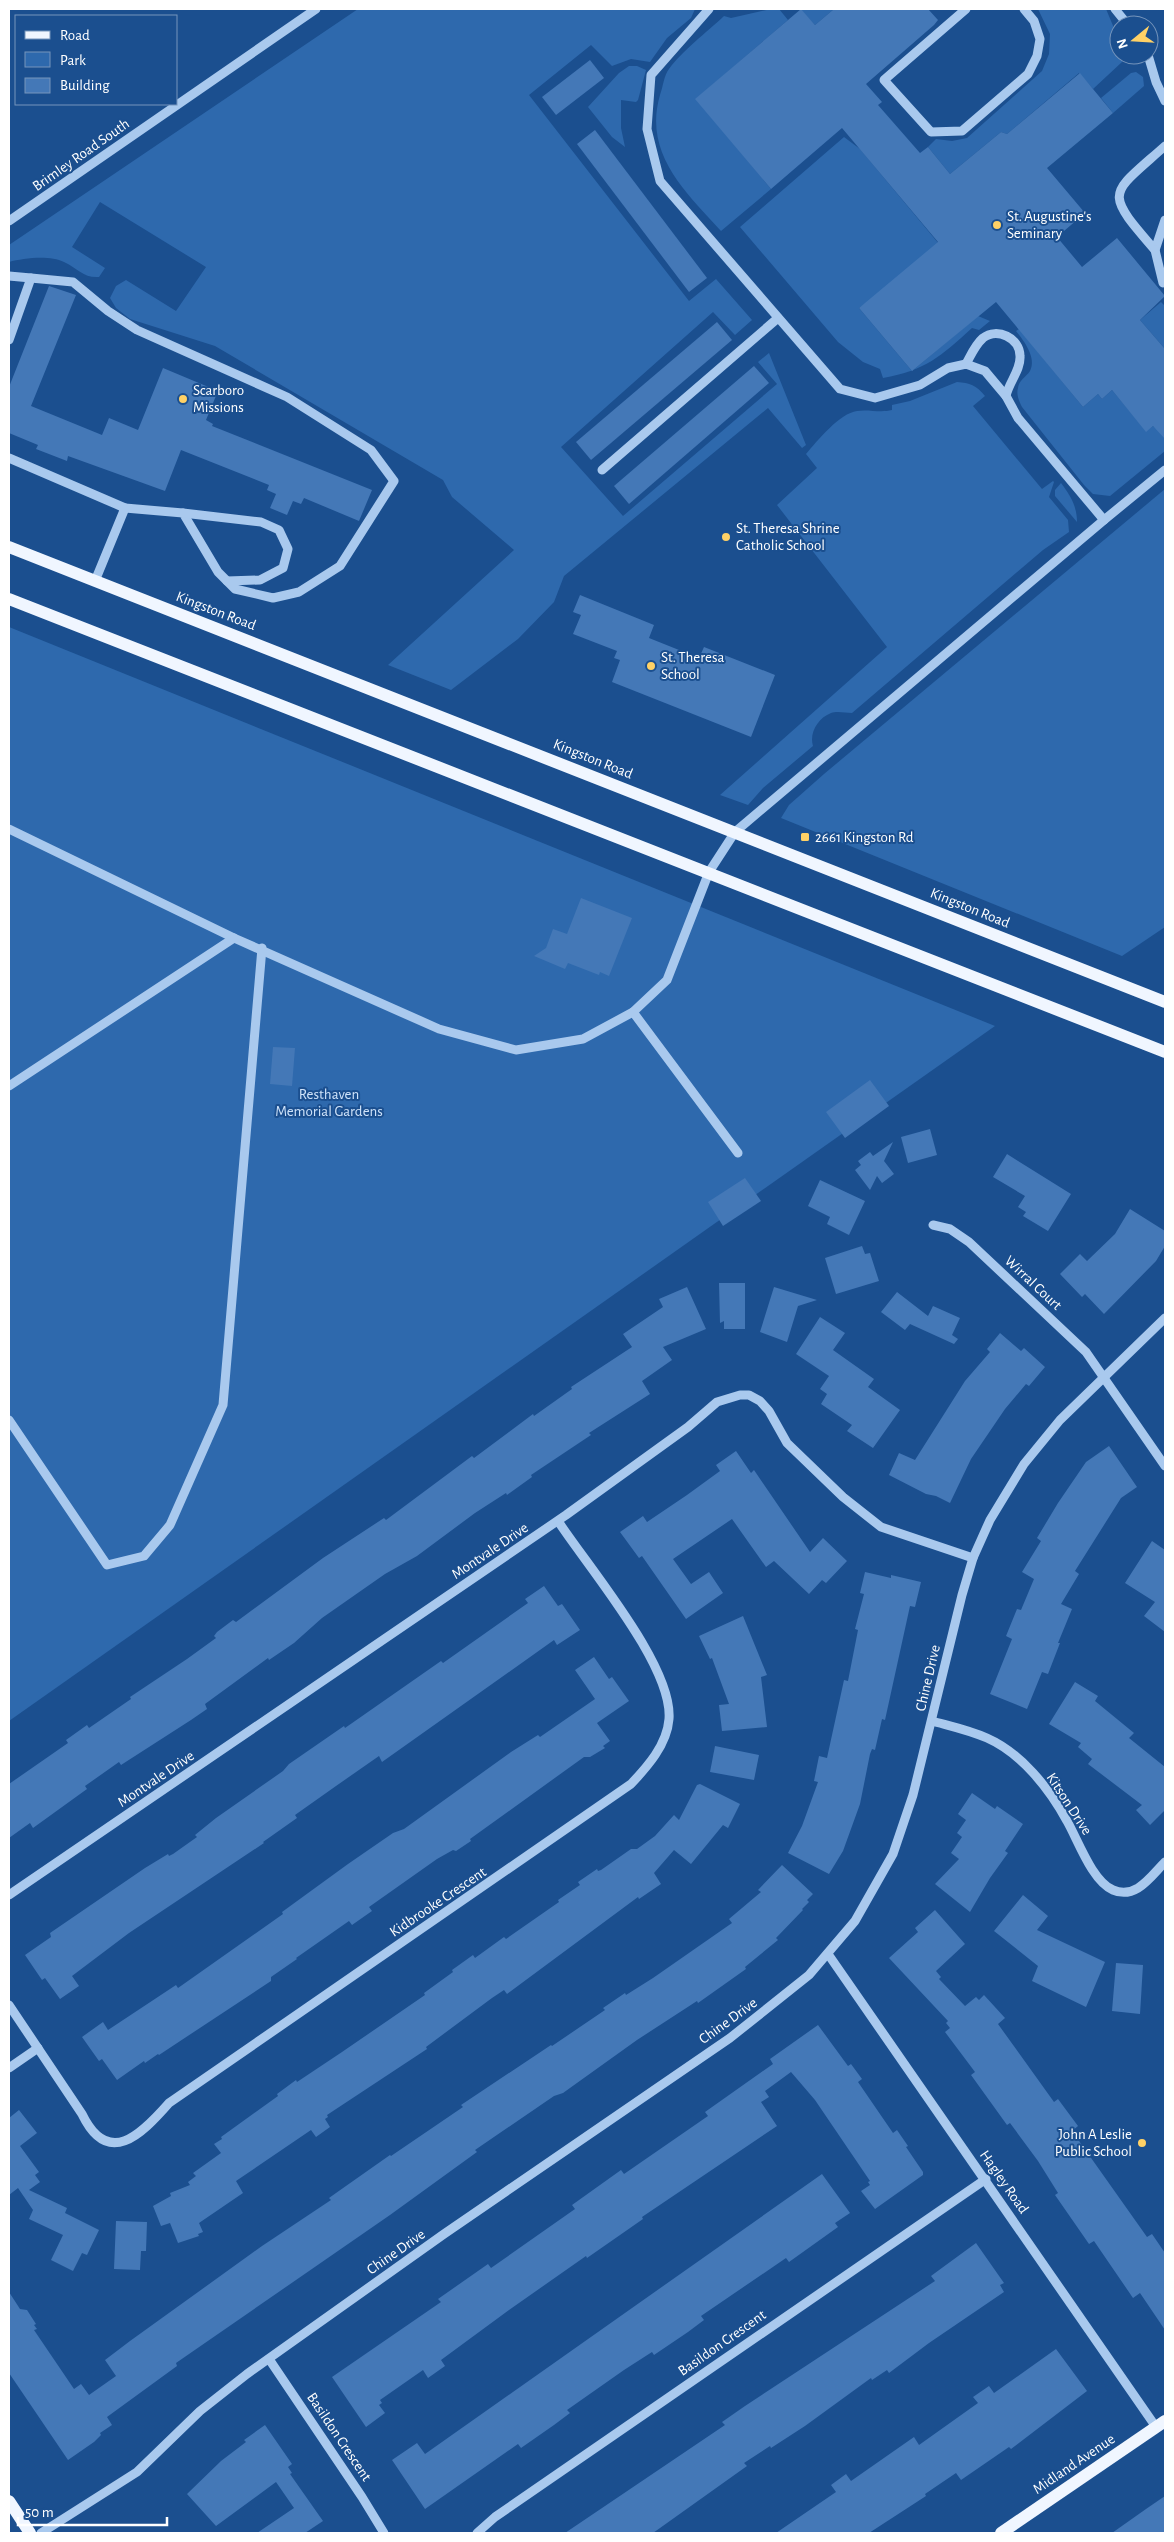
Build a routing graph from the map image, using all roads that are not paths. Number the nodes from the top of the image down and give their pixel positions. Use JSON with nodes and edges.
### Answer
{"nodes":[{"id":1,"x":316,"y":9,"type":"edge"},
{"id":2,"x":709,"y":9,"type":"edge"},
{"id":3,"x":966,"y":9,"type":"edge"},
{"id":4,"x":1024,"y":9,"type":"edge"},
{"id":5,"x":1151,"y":65,"type":"edge"},
{"id":6,"x":1165,"y":100,"type":"edge"},
{"id":7,"x":178,"y":105,"type":"edge"},
{"id":8,"x":178,"y":105,"type":"edge"},
{"id":9,"x":1165,"y":146,"type":"edge"},
{"id":10,"x":1165,"y":220,"type":"edge"},
{"id":11,"x":9,"y":222,"type":"edge"},
{"id":12,"x":1155,"y":250,"type":"junction"},
{"id":13,"x":9,"y":276,"type":"edge"},
{"id":14,"x":31,"y":278,"type":"junction"},
{"id":15,"x":1164,"y":283,"type":"dead end"},
{"id":16,"x":778,"y":318,"type":"junction"},
{"id":17,"x":9,"y":340,"type":"edge"},
{"id":18,"x":966,"y":364,"type":"junction"},
{"id":19,"x":1006,"y":396,"type":"junction"},
{"id":20,"x":9,"y":458,"type":"edge"},
{"id":21,"x":602,"y":470,"type":"dead end"},
{"id":22,"x":1165,"y":470,"type":"edge"},
{"id":23,"x":125,"y":508,"type":"junction"},
{"id":24,"x":183,"y":513,"type":"junction"},
{"id":25,"x":1104,"y":520,"type":"junction"},
{"id":26,"x":9,"y":547,"type":"edge"},
{"id":27,"x":95,"y":581,"type":"junction"},
{"id":28,"x":227,"y":581,"type":"junction"},
{"id":29,"x":9,"y":598,"type":"edge"},
{"id":30,"x":9,"y":829,"type":"edge"},
{"id":31,"x":735,"y":832,"type":"junction"},
{"id":32,"x":709,"y":872,"type":"junction"},
{"id":33,"x":234,"y":938,"type":"junction"},
{"id":34,"x":262,"y":948,"type":"junction"},
{"id":35,"x":1165,"y":1002,"type":"edge"},
{"id":36,"x":633,"y":1012,"type":"junction"},
{"id":37,"x":1165,"y":1052,"type":"edge"},
{"id":38,"x":9,"y":1086,"type":"edge"},
{"id":39,"x":738,"y":1153,"type":"dead end"},
{"id":40,"x":933,"y":1225,"type":"dead end"},
{"id":41,"x":1165,"y":1318,"type":"edge"},
{"id":42,"x":1103,"y":1377,"type":"junction"},
{"id":43,"x":9,"y":1420,"type":"edge"},
{"id":44,"x":1165,"y":1466,"type":"edge"},
{"id":45,"x":558,"y":1521,"type":"junction"},
{"id":46,"x":974,"y":1558,"type":"junction"},
{"id":47,"x":932,"y":1721,"type":"junction"},
{"id":48,"x":1165,"y":1862,"type":"edge"},
{"id":49,"x":9,"y":1895,"type":"edge"},
{"id":50,"x":828,"y":1954,"type":"junction"},
{"id":51,"x":9,"y":2004,"type":"edge"},
{"id":52,"x":38,"y":2048,"type":"junction"},
{"id":53,"x":9,"y":2068,"type":"edge"},
{"id":54,"x":986,"y":2179,"type":"junction"},
{"id":55,"x":269,"y":2358,"type":"junction"},
{"id":56,"x":1161,"y":2424,"type":"edge"},
{"id":57,"x":9,"y":2501,"type":"edge"},
{"id":58,"x":30,"y":2533,"type":"edge"},
{"id":59,"x":41,"y":2533,"type":"edge"},
{"id":60,"x":384,"y":2533,"type":"edge"},
{"id":61,"x":477,"y":2533,"type":"edge"},
{"id":62,"x":1001,"y":2533,"type":"edge"}],
"edges":[{"from":1,"to":7,"type":"street","name":"Brimley Road South"},
{"from":2,"to":16,"type":"street"},
{"from":3,"to":4,"type":"street"},
{"from":5,"to":6,"type":"street"},
{"from":8,"to":11,"type":"street","name":"Brimley Road South"},
{"from":9,"to":12,"type":"street"},
{"from":10,"to":12,"type":"street"},
{"from":12,"to":15,"type":"street"},
{"from":13,"to":14,"type":"street"},
{"from":14,"to":17,"type":"street"},
{"from":14,"to":28,"type":"street"},
{"from":16,"to":18,"type":"street"},
{"from":16,"to":21,"type":"street"},
{"from":18,"to":19,"type":"street"},
{"from":18,"to":19,"type":"street"},
{"from":19,"to":25,"type":"street"},
{"from":20,"to":23,"type":"street"},
{"from":22,"to":25,"type":"street"},
{"from":23,"to":24,"type":"street"},
{"from":23,"to":27,"type":"street"},
{"from":24,"to":28,"type":"street"},
{"from":24,"to":28,"type":"street"},
{"from":25,"to":31,"type":"street"},
{"from":26,"to":27,"type":"main road","name":"Kingston Road"},
{"from":27,"to":31,"type":"main road","name":"Kingston Road"},
{"from":29,"to":32,"type":"main road"},
{"from":30,"to":33,"type":"street"},
{"from":31,"to":32,"type":"street"},
{"from":31,"to":35,"type":"main road","name":"Kingston Road"},
{"from":32,"to":36,"type":"street"},
{"from":32,"to":37,"type":"main road"},
{"from":33,"to":34,"type":"street"},
{"from":33,"to":38,"type":"street"},
{"from":34,"to":36,"type":"street"},
{"from":34,"to":43,"type":"street"},
{"from":36,"to":39,"type":"street"},
{"from":40,"to":42,"type":"street","name":"Wirral Court"},
{"from":41,"to":42,"type":"street","name":"Chine Drive"},
{"from":42,"to":44,"type":"street","name":"Wirral Court"},
{"from":42,"to":46,"type":"street","name":"Chine Drive"},
{"from":45,"to":46,"type":"street","name":"Montvale Drive"},
{"from":45,"to":49,"type":"street","name":"Montvale Drive"},
{"from":45,"to":52,"type":"street","name":"Kidbrooke Crescent"},
{"from":46,"to":47,"type":"street","name":"Chine Drive"},
{"from":47,"to":48,"type":"street","name":"Kitson Drive"},
{"from":47,"to":50,"type":"street","name":"Chine Drive"},
{"from":50,"to":54,"type":"street","name":"Hagley Road"},
{"from":50,"to":55,"type":"street","name":"Chine Drive"},
{"from":51,"to":52,"type":"street"},
{"from":52,"to":53,"type":"street"},
{"from":54,"to":56,"type":"street","name":"Hagley Road"},
{"from":54,"to":61,"type":"street","name":"Basildon Crescent"},
{"from":55,"to":59,"type":"street","name":"Chine Drive"},
{"from":55,"to":60,"type":"street","name":"Basildon Crescent"},
{"from":56,"to":62,"type":"main road","name":"Midland Avenue"},
{"from":57,"to":58,"type":"main road"}]}
